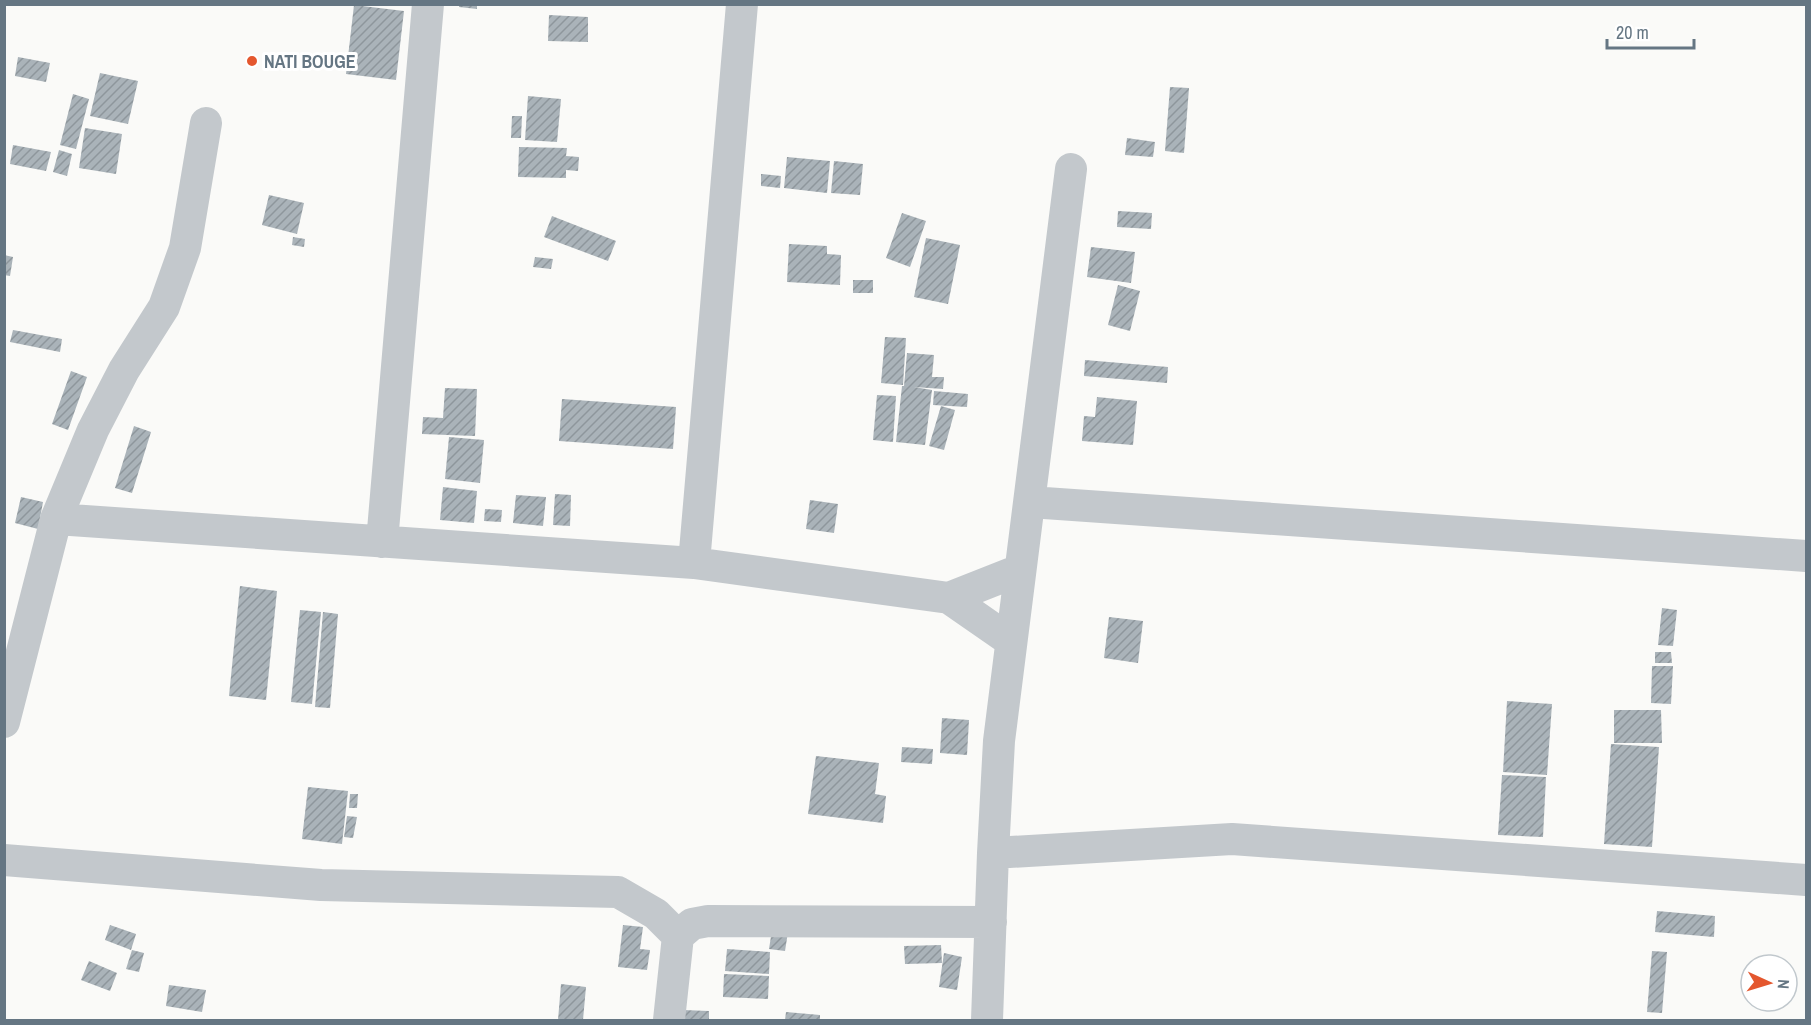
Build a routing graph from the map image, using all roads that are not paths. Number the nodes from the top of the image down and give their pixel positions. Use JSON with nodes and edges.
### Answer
{"nodes":[{"id":1,"x":428,"y":4,"type":"edge"},
{"id":2,"x":742,"y":4,"type":"edge"},
{"id":3,"x":206,"y":123,"type":"dead end"},
{"id":4,"x":1071,"y":169,"type":"dead end"},
{"id":5,"x":1030,"y":502,"type":"junction"},
{"id":6,"x":56,"y":519,"type":"junction"},
{"id":7,"x":382,"y":542,"type":"junction"},
{"id":8,"x":1806,"y":556,"type":"edge"},
{"id":9,"x":694,"y":563,"type":"junction"},
{"id":10,"x":1020,"y":570,"type":"junction"},
{"id":11,"x":949,"y":598,"type":"junction"},
{"id":12,"x":1011,"y":641,"type":"junction"},
{"id":13,"x":4,"y":722,"type":"edge"},
{"id":14,"x":993,"y":853,"type":"junction"},
{"id":15,"x":4,"y":860,"type":"edge"},
{"id":16,"x":1806,"y":880,"type":"edge"},
{"id":17,"x":991,"y":922,"type":"junction"},
{"id":18,"x":678,"y":936,"type":"junction"},
{"id":19,"x":669,"y":1020,"type":"edge"},
{"id":20,"x":987,"y":1020,"type":"edge"}],
"edges":[{"from":1,"to":7,"type":"street"},
{"from":2,"to":9,"type":"street"},
{"from":3,"to":6,"type":"street"},
{"from":4,"to":5,"type":"street"},
{"from":5,"to":8,"type":"street"},
{"from":5,"to":10,"type":"street"},
{"from":6,"to":7,"type":"street"},
{"from":6,"to":13,"type":"street"},
{"from":7,"to":9,"type":"street"},
{"from":9,"to":11,"type":"street"},
{"from":10,"to":11,"type":"street"},
{"from":10,"to":12,"type":"street"},
{"from":11,"to":12,"type":"street"},
{"from":12,"to":14,"type":"street"},
{"from":14,"to":16,"type":"street"},
{"from":14,"to":17,"type":"street"},
{"from":15,"to":18,"type":"street"},
{"from":17,"to":18,"type":"street"},
{"from":17,"to":20,"type":"street"},
{"from":18,"to":19,"type":"street"}]}
